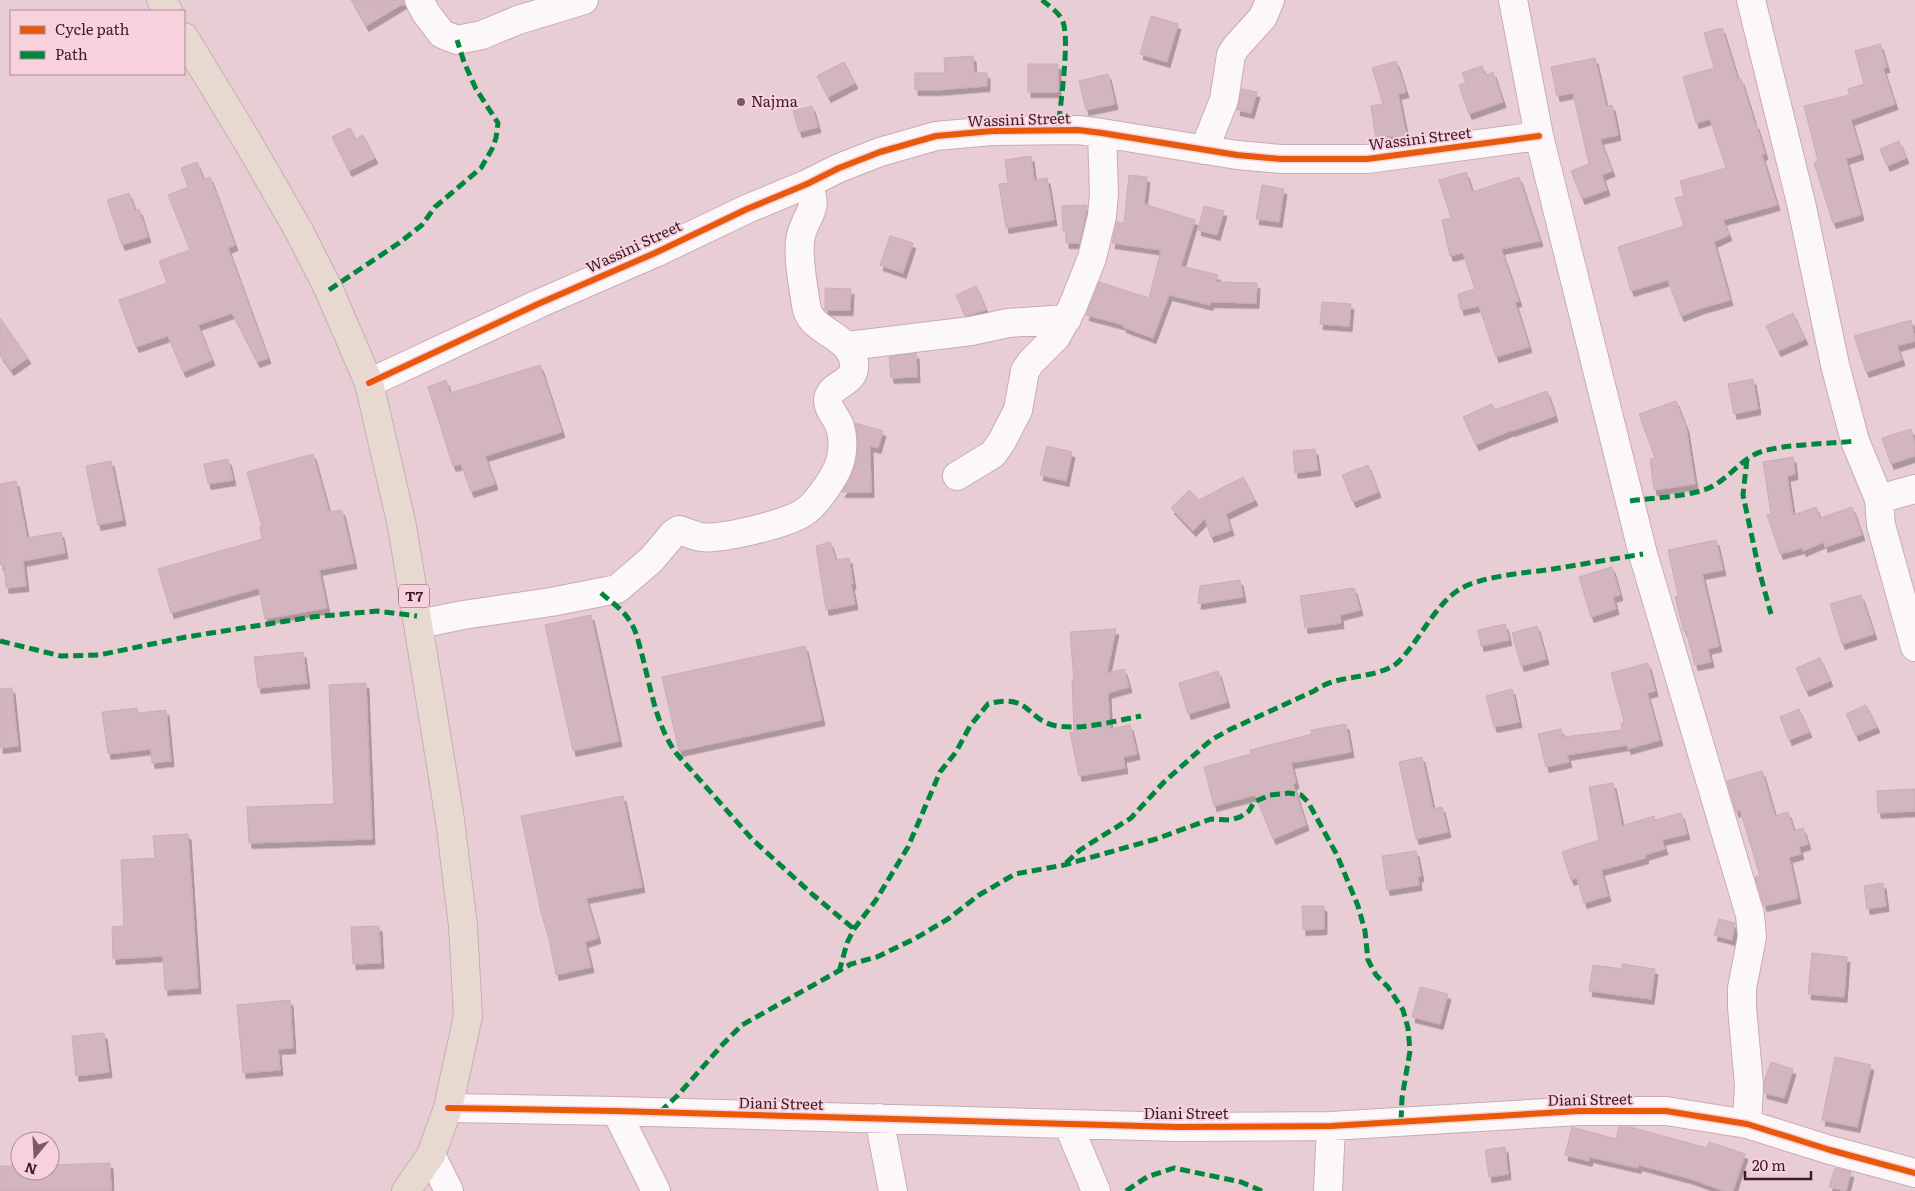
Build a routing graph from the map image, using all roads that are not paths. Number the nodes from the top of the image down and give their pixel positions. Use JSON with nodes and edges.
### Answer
{"nodes":[{"id":1,"x":419,"y":0,"type":"edge"},
{"id":2,"x":584,"y":0,"type":"edge"},
{"id":3,"x":1270,"y":0,"type":"edge"},
{"id":4,"x":1513,"y":0,"type":"edge"},
{"id":5,"x":1751,"y":0,"type":"edge"},
{"id":6,"x":185,"y":39,"type":"edge"},
{"id":7,"x":1102,"y":132,"type":"junction"},
{"id":8,"x":1539,"y":136,"type":"junction"},
{"id":9,"x":1204,"y":150,"type":"junction"},
{"id":10,"x":807,"y":184,"type":"junction"},
{"id":11,"x":1067,"y":319,"type":"junction"},
{"id":12,"x":848,"y":346,"type":"junction"},
{"id":13,"x":369,"y":383,"type":"junction"},
{"id":14,"x":956,"y":476,"type":"dead end"},
{"id":15,"x":1915,"y":489,"type":"edge"},
{"id":16,"x":1880,"y":499,"type":"junction"},
{"id":17,"x":419,"y":624,"type":"junction"},
{"id":18,"x":1915,"y":647,"type":"edge"},
{"id":19,"x":448,"y":1108,"type":"junction"},
{"id":20,"x":616,"y":1110,"type":"junction"},
{"id":21,"x":879,"y":1118,"type":"junction"},
{"id":22,"x":1068,"y":1124,"type":"junction"},
{"id":23,"x":1747,"y":1124,"type":"junction"},
{"id":24,"x":1331,"y":1126,"type":"junction"},
{"id":25,"x":431,"y":1155,"type":"junction"},
{"id":26,"x":1915,"y":1173,"type":"edge"},
{"id":27,"x":406,"y":1191,"type":"edge"},
{"id":28,"x":450,"y":1191,"type":"edge"},
{"id":29,"x":656,"y":1191,"type":"edge"},
{"id":30,"x":893,"y":1191,"type":"edge"},
{"id":31,"x":1096,"y":1191,"type":"edge"},
{"id":32,"x":1328,"y":1191,"type":"edge"}],
"edges":[{"from":1,"to":2,"type":"street"},
{"from":3,"to":9,"type":"street"},
{"from":4,"to":8,"type":"street"},
{"from":5,"to":16,"type":"street"},
{"from":6,"to":13,"type":"highway","number":"T7"},
{"from":7,"to":9,"type":"street","name":"Wassini Street"},
{"from":7,"to":10,"type":"street","name":"Wassini Street"},
{"from":7,"to":11,"type":"street"},
{"from":8,"to":9,"type":"street","name":"Wassini Street"},
{"from":8,"to":23,"type":"street"},
{"from":10,"to":12,"type":"street"},
{"from":10,"to":13,"type":"street","name":"Wassini Street"},
{"from":11,"to":12,"type":"street"},
{"from":11,"to":14,"type":"street"},
{"from":12,"to":17,"type":"street"},
{"from":13,"to":17,"type":"highway","number":"T7"},
{"from":15,"to":16,"type":"street"},
{"from":16,"to":18,"type":"street"},
{"from":17,"to":19,"type":"highway","number":"T7"},
{"from":19,"to":20,"type":"street","name":"Diani Street"},
{"from":19,"to":25,"type":"highway","number":"T7"},
{"from":20,"to":21,"type":"street","name":"Diani Street"},
{"from":20,"to":29,"type":"street"},
{"from":21,"to":22,"type":"street","name":"Diani Street"},
{"from":21,"to":30,"type":"street"},
{"from":22,"to":24,"type":"street","name":"Diani Street"},
{"from":22,"to":31,"type":"street"},
{"from":23,"to":24,"type":"street","name":"Diani Street"},
{"from":23,"to":26,"type":"street","name":"Diani Street"},
{"from":24,"to":32,"type":"street"},
{"from":25,"to":27,"type":"highway","number":"T7"},
{"from":25,"to":28,"type":"street"}]}
